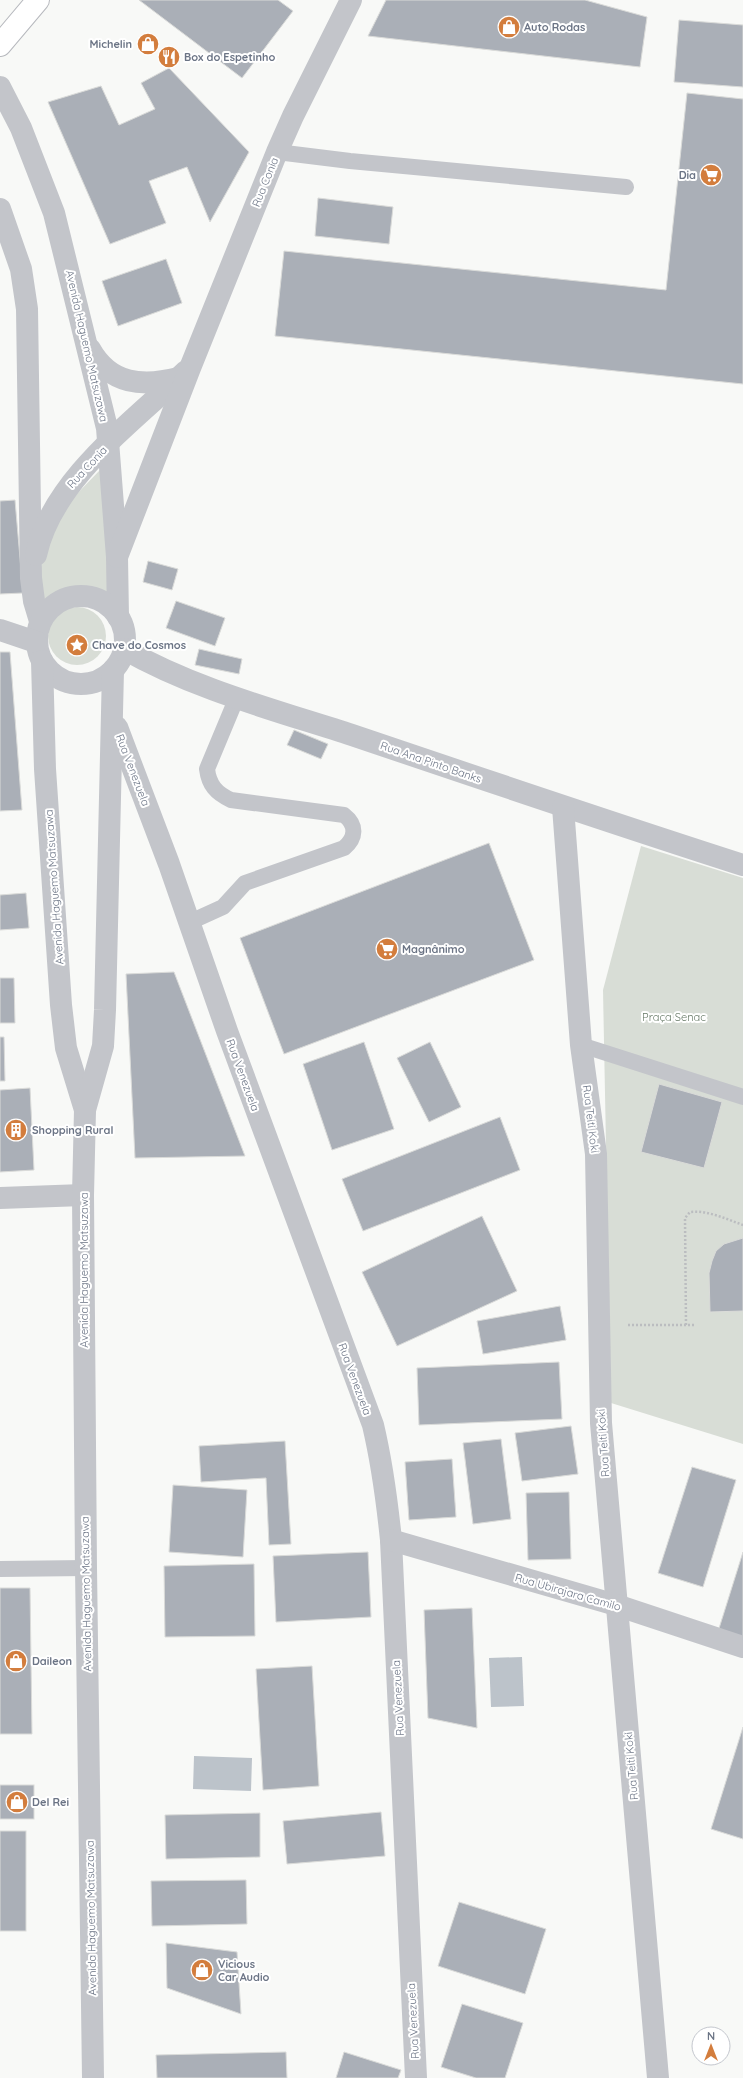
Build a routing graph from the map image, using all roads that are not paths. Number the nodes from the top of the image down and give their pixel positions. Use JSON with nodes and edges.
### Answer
{"nodes":[{"id":1,"x":351,"y":0,"type":"edge"},
{"id":2,"x":33,"y":6,"type":"edge"},
{"id":3,"x":0,"y":28,"type":"edge"},
{"id":4,"x":0,"y":45,"type":"edge"},
{"id":5,"x":0,"y":87,"type":"edge"},
{"id":6,"x":277,"y":152,"type":"junction"},
{"id":7,"x":626,"y":187,"type":"dead end"},
{"id":8,"x":0,"y":209,"type":"edge"},
{"id":9,"x":86,"y":343,"type":"junction"},
{"id":10,"x":185,"y":373,"type":"junction"},
{"id":11,"x":109,"y":444,"type":"junction"},
{"id":12,"x":117,"y":557,"type":"junction"},
{"id":13,"x":30,"y":578,"type":"junction"},
{"id":14,"x":118,"y":617,"type":"junction"},
{"id":15,"x":40,"y":621,"type":"junction"},
{"id":16,"x":0,"y":630,"type":"edge"},
{"id":17,"x":124,"y":649,"type":"junction"},
{"id":18,"x":39,"y":652,"type":"junction"},
{"id":19,"x":113,"y":670,"type":"junction"},
{"id":20,"x":237,"y":697,"type":"junction"},
{"id":21,"x":113,"y":717,"type":"junction"},
{"id":22,"x":563,"y":807,"type":"junction"},
{"id":23,"x":743,"y":865,"type":"edge"},
{"id":24,"x":190,"y":922,"type":"junction"},
{"id":25,"x":581,"y":1045,"type":"junction"},
{"id":26,"x":743,"y":1097,"type":"edge"},
{"id":27,"x":85,"y":1110,"type":"junction"},
{"id":28,"x":83,"y":1195,"type":"junction"},
{"id":29,"x":0,"y":1198,"type":"edge"},
{"id":30,"x":391,"y":1540,"type":"junction"},
{"id":31,"x":86,"y":1568,"type":"junction"},
{"id":32,"x":0,"y":1569,"type":"edge"},
{"id":33,"x":616,"y":1605,"type":"junction"},
{"id":34,"x":743,"y":1647,"type":"edge"},
{"id":35,"x":94,"y":2078,"type":"edge"},
{"id":36,"x":416,"y":2078,"type":"edge"},
{"id":37,"x":658,"y":2078,"type":"edge"}],
"edges":[{"from":1,"to":6,"type":"street","name":"Rua Conia"},
{"from":2,"to":3,"type":"main road"},
{"from":2,"to":4,"type":"main road"},
{"from":5,"to":9,"type":"street","name":"Avenida Haguemo Matsuzawa"},
{"from":6,"to":7,"type":"lane"},
{"from":6,"to":10,"type":"street","name":"Rua Conia"},
{"from":8,"to":13,"type":"street"},
{"from":9,"to":10,"type":"street"},
{"from":9,"to":11,"type":"street","name":"Avenida Haguemo Matsuzawa"},
{"from":10,"to":11,"type":"street","name":"Rua Conia"},
{"from":10,"to":12,"type":"street","name":"Rua Conia"},
{"from":11,"to":12,"type":"street","name":"Avenida Haguemo Matsuzawa"},
{"from":11,"to":13,"type":"street","name":"Rua Conia"},
{"from":12,"to":14,"type":"street","name":"Avenida Haguemo Matsuzawa"},
{"from":13,"to":15,"type":"street"},
{"from":14,"to":15,"type":"street"},
{"from":14,"to":17,"type":"street"},
{"from":15,"to":18,"type":"street"},
{"from":16,"to":18,"type":"street"},
{"from":17,"to":19,"type":"street"},
{"from":17,"to":20,"type":"street","name":"Rua Ana Pinto Banks"},
{"from":18,"to":19,"type":"street"},
{"from":18,"to":27,"type":"street","name":"Avenida Haguemo Matsuzawa"},
{"from":19,"to":21,"type":"street","name":"Avenida Haguemo Matsuzawa"},
{"from":20,"to":22,"type":"street","name":"Rua Ana Pinto Banks"},
{"from":20,"to":24,"type":"lane"},
{"from":21,"to":24,"type":"street","name":"Rua Venezuela"},
{"from":21,"to":27,"type":"street","name":"Avenida Haguemo Matsuzawa"},
{"from":22,"to":23,"type":"street","name":"Rua Ana Pinto Banks"},
{"from":22,"to":25,"type":"street","name":"Rua Teiti Koki"},
{"from":24,"to":30,"type":"street","name":"Rua Venezuela"},
{"from":25,"to":26,"type":"lane"},
{"from":25,"to":33,"type":"street","name":"Rua Teiti Koki"},
{"from":27,"to":28,"type":"street","name":"Avenida Haguemo Matsuzawa"},
{"from":28,"to":29,"type":"street"},
{"from":28,"to":31,"type":"street","name":"Avenida Haguemo Matsuzawa"},
{"from":30,"to":33,"type":"street","name":"Rua Ubirajara Camilo"},
{"from":30,"to":36,"type":"street","name":"Rua Venezuela"},
{"from":31,"to":32,"type":"lane"},
{"from":31,"to":35,"type":"street","name":"Avenida Haguemo Matsuzawa"},
{"from":33,"to":34,"type":"street","name":"Rua Ubirajara Camilo"},
{"from":33,"to":37,"type":"street","name":"Rua Teiti Koki"}]}
